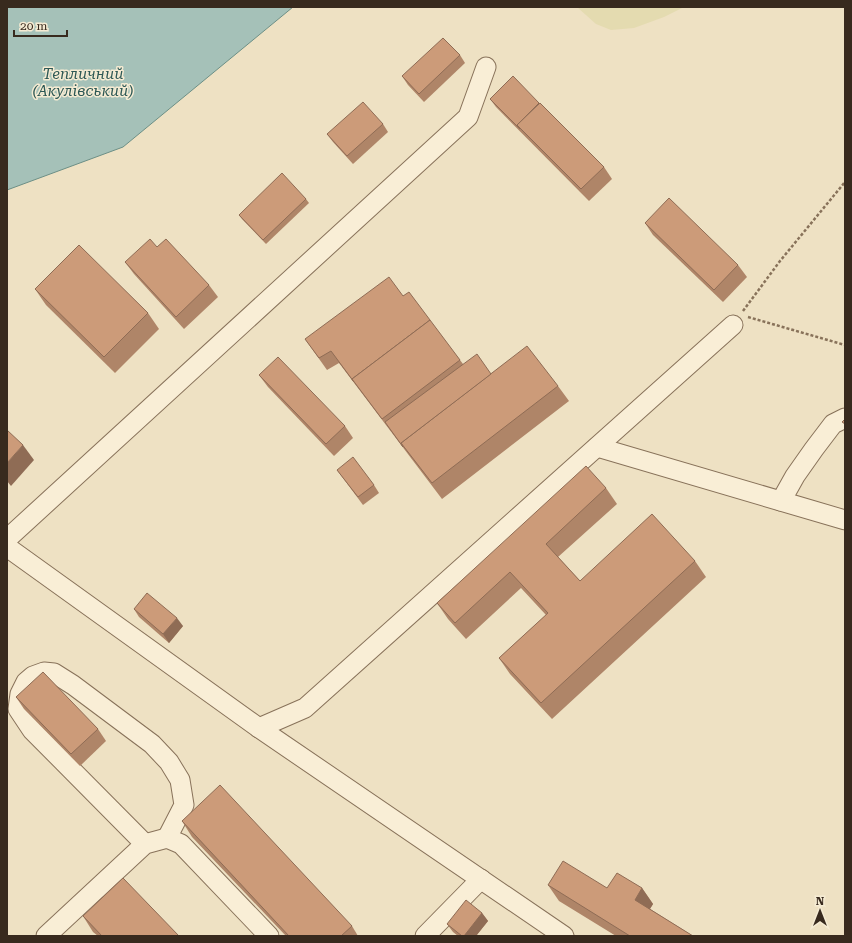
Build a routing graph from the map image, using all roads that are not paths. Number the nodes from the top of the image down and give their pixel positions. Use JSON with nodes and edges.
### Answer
{"nodes":[{"id":1,"x":486,"y":67,"type":"dead end"},
{"id":2,"x":737,"y":320,"type":"road end"},
{"id":3,"x":845,"y":418,"type":"edge"},
{"id":4,"x":597,"y":447,"type":"junction"},
{"id":5,"x":781,"y":501,"type":"junction"},
{"id":6,"x":845,"y":520,"type":"edge"},
{"id":7,"x":7,"y":539,"type":"edge"},
{"id":8,"x":7,"y":547,"type":"edge"},
{"id":9,"x":259,"y":728,"type":"junction"},
{"id":10,"x":167,"y":838,"type":"junction"},
{"id":11,"x":145,"y":844,"type":"junction"},
{"id":12,"x":481,"y":879,"type":"junction"},
{"id":13,"x":46,"y":936,"type":"edge"},
{"id":14,"x":269,"y":936,"type":"edge"},
{"id":15,"x":425,"y":936,"type":"edge"},
{"id":16,"x":564,"y":936,"type":"edge"}],
"edges":[{"from":1,"to":7,"type":"street"},
{"from":2,"to":4,"type":"street"},
{"from":3,"to":5,"type":"street"},
{"from":4,"to":5,"type":"street"},
{"from":4,"to":9,"type":"street"},
{"from":5,"to":6,"type":"street"},
{"from":8,"to":9,"type":"street"},
{"from":9,"to":12,"type":"street"},
{"from":10,"to":11,"type":"street"},
{"from":10,"to":11,"type":"street"},
{"from":10,"to":14,"type":"street"},
{"from":11,"to":13,"type":"street"},
{"from":12,"to":15,"type":"street"},
{"from":12,"to":16,"type":"street"}]}
